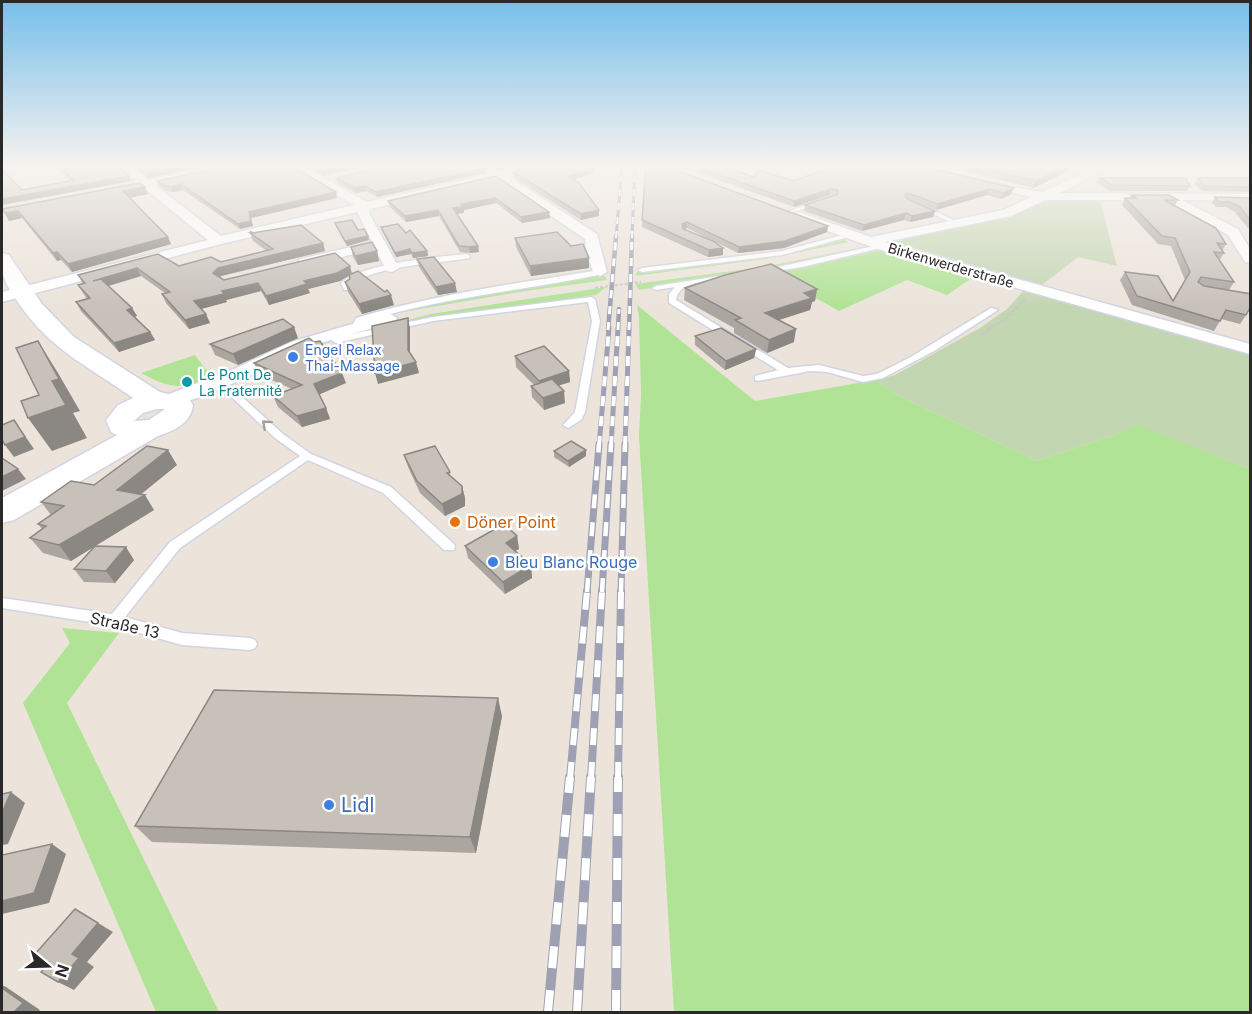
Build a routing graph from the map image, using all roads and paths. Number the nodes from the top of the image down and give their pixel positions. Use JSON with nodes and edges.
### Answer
{"nodes":[{"id":1,"x":181,"y":212,"type":"edge"},
{"id":2,"x":338,"y":212,"type":"edge"},
{"id":3,"x":363,"y":212,"type":"edge"},
{"id":4,"x":556,"y":212,"type":"edge"},
{"id":5,"x":789,"y":212,"type":"edge"},
{"id":6,"x":931,"y":212,"type":"edge"},
{"id":7,"x":1008,"y":212,"type":"edge"},
{"id":8,"x":1196,"y":212,"type":"edge"},
{"id":9,"x":957,"y":223,"type":"junction"},
{"id":10,"x":1233,"y":232,"type":"junction"},
{"id":11,"x":1251,"y":234,"type":"edge"},
{"id":12,"x":218,"y":241,"type":"junction"},
{"id":13,"x":864,"y":242,"type":"junction"},
{"id":14,"x":381,"y":244,"type":"junction"},
{"id":15,"x":725,"y":252,"type":"edge"},
{"id":16,"x":466,"y":256,"type":"dead end"},
{"id":17,"x":734,"y":258,"type":"junction"},
{"id":18,"x":2,"y":259,"type":"edge"},
{"id":19,"x":1251,"y":259,"type":"edge"},
{"id":20,"x":293,"y":265,"type":"edge"},
{"id":21,"x":392,"y":268,"type":"junction"},
{"id":22,"x":642,"y":270,"type":"dead end"},
{"id":23,"x":600,"y":272,"type":"joint"},
{"id":24,"x":758,"y":272,"type":"edge"},
{"id":25,"x":736,"y":276,"type":"edge"},
{"id":26,"x":621,"y":284,"type":"dead end"},
{"id":27,"x":681,"y":285,"type":"junction"},
{"id":28,"x":605,"y":286,"type":"dead end"},
{"id":29,"x":347,"y":288,"type":"edge"},
{"id":30,"x":656,"y":288,"type":"dead end"},
{"id":31,"x":12,"y":294,"type":"edge"},
{"id":32,"x":994,"y":310,"type":"dead end"},
{"id":33,"x":389,"y":318,"type":"dead end"},
{"id":34,"x":356,"y":327,"type":"junction"},
{"id":35,"x":327,"y":335,"type":"junction"},
{"id":36,"x":1251,"y":349,"type":"edge"},
{"id":37,"x":787,"y":372,"type":"junction"},
{"id":38,"x":241,"y":373,"type":"junction"},
{"id":39,"x":758,"y":378,"type":"dead end"},
{"id":40,"x":226,"y":388,"type":"junction"},
{"id":41,"x":152,"y":413,"type":"junction"},
{"id":42,"x":568,"y":425,"type":"dead end"},
{"id":43,"x":307,"y":456,"type":"junction"},
{"id":44,"x":2,"y":512,"type":"edge"},
{"id":45,"x":449,"y":547,"type":"dead end"},
{"id":46,"x":2,"y":603,"type":"edge"},
{"id":47,"x":115,"y":620,"type":"junction"},
{"id":48,"x":250,"y":644,"type":"dead end"}],
"edges":[{"from":1,"to":12,"type":"street"},
{"from":2,"to":12,"type":"street"},
{"from":3,"to":14,"type":"street"},
{"from":4,"to":23,"type":"street"},
{"from":5,"to":13,"type":"street","name":"Birkenwerderstraße"},
{"from":6,"to":9,"type":"lane"},
{"from":7,"to":9,"type":"street"},
{"from":8,"to":10,"type":"street"},
{"from":9,"to":13,"type":"street"},
{"from":10,"to":11,"type":"street"},
{"from":10,"to":19,"type":"street"},
{"from":12,"to":31,"type":"street"},
{"from":13,"to":17,"type":"lane"},
{"from":13,"to":24,"type":"lane"},
{"from":13,"to":36,"type":"street","name":"Birkenwerderstraße"},
{"from":14,"to":20,"type":"street"},
{"from":14,"to":21,"type":"street"},
{"from":15,"to":17,"type":"lane"},
{"from":16,"to":21,"type":"lane"},
{"from":17,"to":22,"type":"lane"},
{"from":18,"to":31,"type":"main road"},
{"from":21,"to":29,"type":"lane"},
{"from":23,"to":34,"type":"lane"},
{"from":25,"to":27,"type":"lane"},
{"from":26,"to":28,"type":"path"},
{"from":27,"to":30,"type":"lane"},
{"from":27,"to":37,"type":"lane"},
{"from":31,"to":41,"type":"main road"},
{"from":32,"to":37,"type":"lane"},
{"from":33,"to":34,"type":"street"},
{"from":34,"to":35,"type":"street"},
{"from":35,"to":38,"type":"street"},
{"from":35,"to":42,"type":"lane"},
{"from":37,"to":39,"type":"lane"},
{"from":38,"to":40,"type":"street"},
{"from":38,"to":41,"type":"street"},
{"from":40,"to":41,"type":"street"},
{"from":43,"to":40,"type":"lane","one_way":true},
{"from":41,"to":44,"type":"main road"},
{"from":43,"to":45,"type":"lane"},
{"from":43,"to":47,"type":"lane"},
{"from":46,"to":47,"type":"lane","name":"Straße 13"},
{"from":47,"to":48,"type":"lane","name":"Straße 13"}]}
